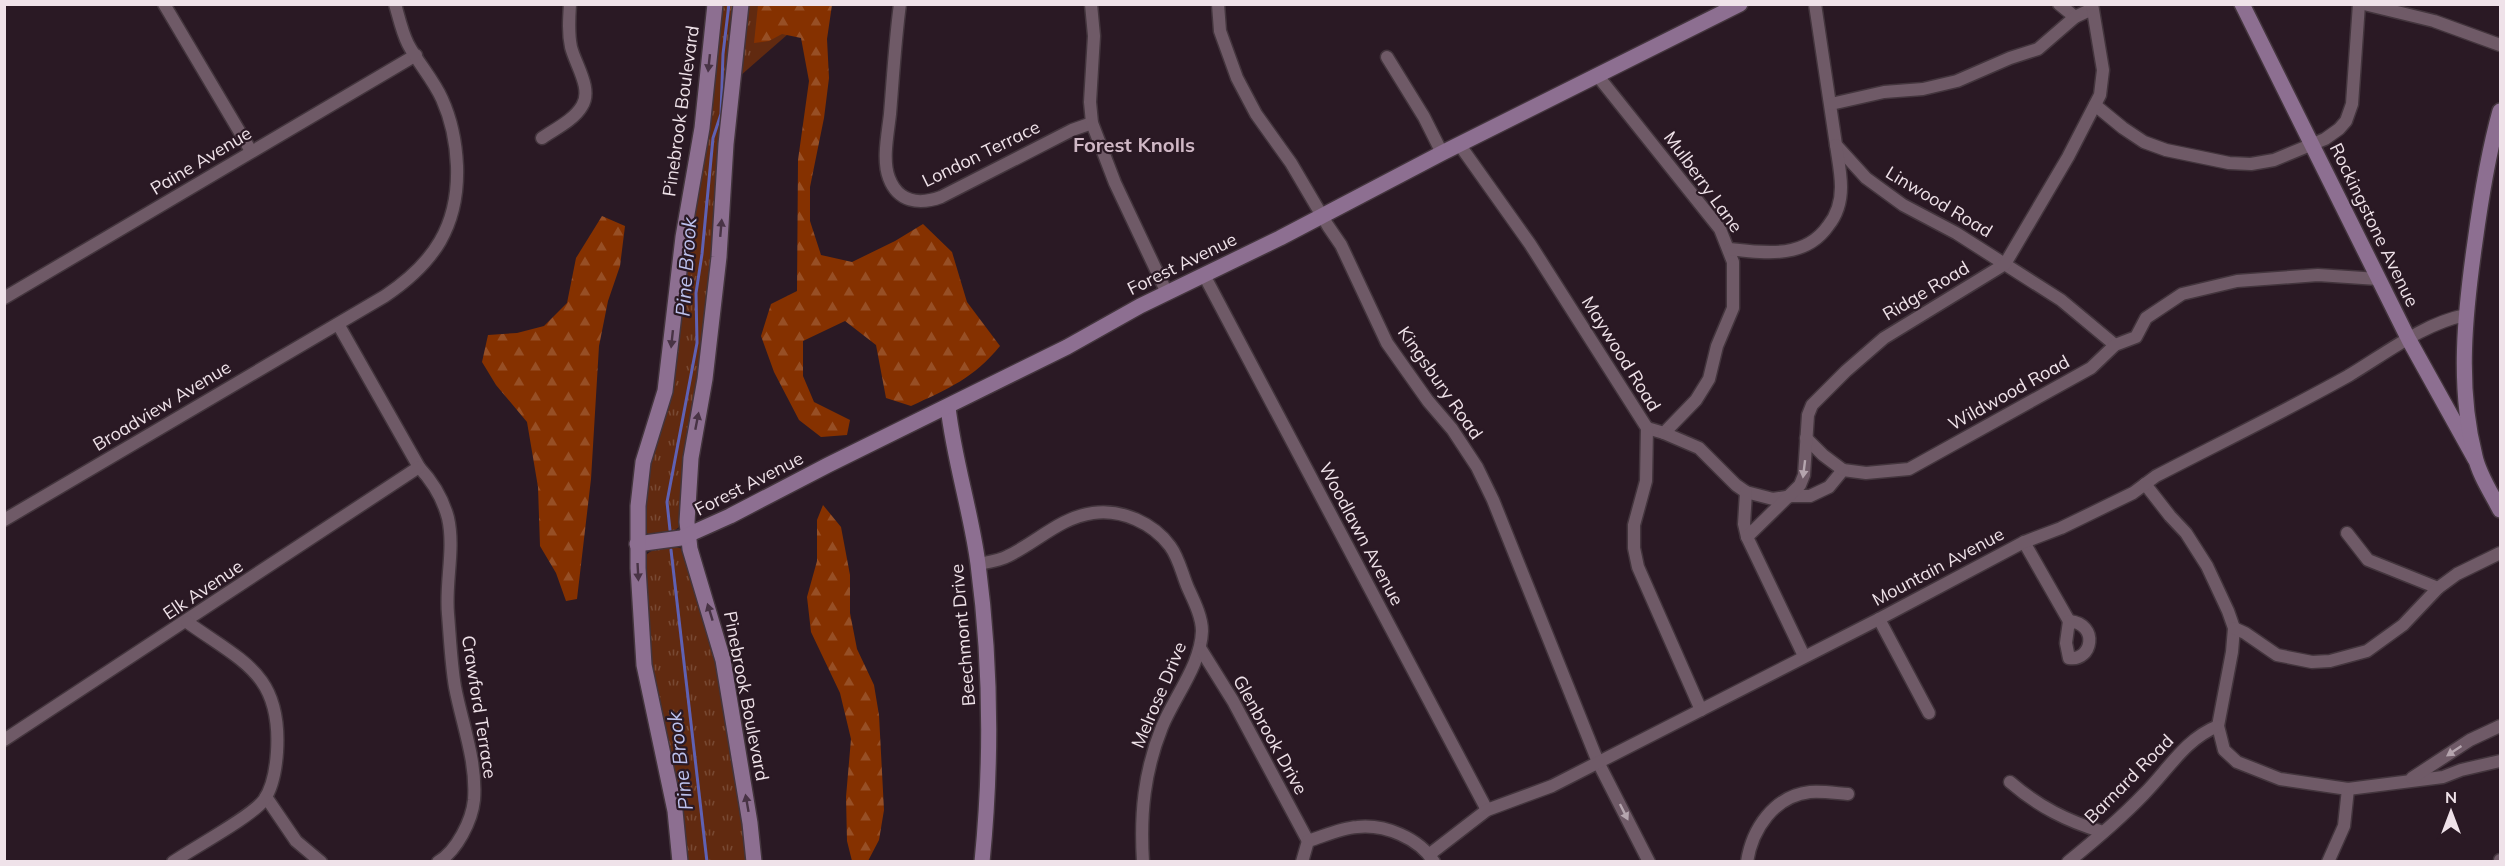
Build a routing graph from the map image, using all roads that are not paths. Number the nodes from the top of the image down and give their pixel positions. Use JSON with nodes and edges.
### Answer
{"nodes":[{"id":1,"x":164,"y":4,"type":"edge"},
{"id":2,"x":395,"y":4,"type":"edge"},
{"id":3,"x":570,"y":4,"type":"edge"},
{"id":4,"x":716,"y":4,"type":"edge"},
{"id":5,"x":741,"y":4,"type":"edge"},
{"id":6,"x":900,"y":4,"type":"edge"},
{"id":7,"x":1091,"y":4,"type":"edge"},
{"id":8,"x":1218,"y":4,"type":"edge"},
{"id":9,"x":1740,"y":4,"type":"edge"},
{"id":10,"x":1815,"y":4,"type":"edge"},
{"id":11,"x":2059,"y":4,"type":"edge"},
{"id":12,"x":2242,"y":4,"type":"edge"},
{"id":13,"x":2359,"y":4,"type":"edge"},
{"id":14,"x":2364,"y":4,"type":"edge"},
{"id":15,"x":2092,"y":7,"type":"edge"},
{"id":16,"x":2075,"y":17,"type":"junction"},
{"id":17,"x":2500,"y":45,"type":"edge"},
{"id":18,"x":416,"y":56,"type":"junction"},
{"id":19,"x":1387,"y":57,"type":"dead end"},
{"id":20,"x":1597,"y":75,"type":"junction"},
{"id":21,"x":1831,"y":104,"type":"junction"},
{"id":22,"x":2095,"y":105,"type":"junction"},
{"id":23,"x":2500,"y":111,"type":"edge"},
{"id":24,"x":1092,"y":123,"type":"junction"},
{"id":25,"x":542,"y":138,"type":"dead end"},
{"id":26,"x":1460,"y":144,"type":"junction"},
{"id":27,"x":2312,"y":144,"type":"junction"},
{"id":28,"x":1836,"y":145,"type":"junction"},
{"id":29,"x":251,"y":151,"type":"junction"},
{"id":30,"x":1442,"y":153,"type":"junction"},
{"id":31,"x":1321,"y":216,"type":"junction"},
{"id":32,"x":1730,"y":249,"type":"junction"},
{"id":33,"x":2006,"y":264,"type":"junction"},
{"id":34,"x":1204,"y":275,"type":"junction"},
{"id":35,"x":2378,"y":279,"type":"junction"},
{"id":36,"x":1167,"y":293,"type":"junction"},
{"id":37,"x":4,"y":298,"type":"edge"},
{"id":38,"x":2466,"y":315,"type":"junction"},
{"id":39,"x":338,"y":324,"type":"junction"},
{"id":40,"x":2409,"y":340,"type":"junction"},
{"id":41,"x":2115,"y":345,"type":"junction"},
{"id":42,"x":948,"y":407,"type":"junction"},
{"id":43,"x":1647,"y":429,"type":"junction"},
{"id":44,"x":1664,"y":433,"type":"junction"},
{"id":45,"x":1806,"y":438,"type":"junction"},
{"id":46,"x":2475,"y":459,"type":"junction"},
{"id":47,"x":419,"y":467,"type":"junction"},
{"id":48,"x":1843,"y":470,"type":"junction"},
{"id":49,"x":2145,"y":484,"type":"junction"},
{"id":50,"x":1746,"y":492,"type":"junction"},
{"id":51,"x":1792,"y":496,"type":"junction"},
{"id":52,"x":2500,"y":510,"type":"edge"},
{"id":53,"x":4,"y":520,"type":"edge"},
{"id":54,"x":2347,"y":533,"type":"dead end"},
{"id":55,"x":688,"y":536,"type":"junction"},
{"id":56,"x":1747,"y":537,"type":"junction"},
{"id":57,"x":2024,"y":542,"type":"junction"},
{"id":58,"x":637,"y":544,"type":"junction"},
{"id":59,"x":2500,"y":553,"type":"edge"},
{"id":60,"x":978,"y":564,"type":"junction"},
{"id":61,"x":2438,"y":588,"type":"junction"},
{"id":62,"x":1879,"y":619,"type":"junction"},
{"id":63,"x":2069,"y":621,"type":"dead end"},
{"id":64,"x":187,"y":622,"type":"junction"},
{"id":65,"x":2234,"y":628,"type":"junction"},
{"id":66,"x":1200,"y":648,"type":"junction"},
{"id":67,"x":1804,"y":656,"type":"junction"},
{"id":68,"x":1701,"y":710,"type":"junction"},
{"id":69,"x":1929,"y":713,"type":"dead end"},
{"id":70,"x":2218,"y":726,"type":"junction"},
{"id":71,"x":2500,"y":726,"type":"edge"},
{"id":72,"x":4,"y":740,"type":"edge"},
{"id":73,"x":2500,"y":760,"type":"edge"},
{"id":74,"x":1598,"y":762,"type":"junction"},
{"id":75,"x":2408,"y":780,"type":"junction"},
{"id":76,"x":2010,"y":782,"type":"dead end"},
{"id":77,"x":2348,"y":789,"type":"junction"},
{"id":78,"x":1848,"y":794,"type":"dead end"},
{"id":79,"x":266,"y":797,"type":"junction"},
{"id":80,"x":1487,"y":810,"type":"junction"},
{"id":81,"x":2103,"y":832,"type":"junction"},
{"id":82,"x":1308,"y":841,"type":"junction"},
{"id":83,"x":1432,"y":858,"type":"edge"},
{"id":84,"x":172,"y":861,"type":"edge"},
{"id":85,"x":321,"y":861,"type":"edge"},
{"id":86,"x":438,"y":861,"type":"edge"},
{"id":87,"x":680,"y":861,"type":"edge"},
{"id":88,"x":754,"y":861,"type":"edge"},
{"id":89,"x":982,"y":861,"type":"edge"},
{"id":90,"x":1143,"y":861,"type":"edge"},
{"id":91,"x":1302,"y":861,"type":"edge"},
{"id":92,"x":1649,"y":861,"type":"edge"},
{"id":93,"x":1747,"y":861,"type":"edge"},
{"id":94,"x":2068,"y":861,"type":"edge"},
{"id":95,"x":2328,"y":861,"type":"edge"}],
"edges":[{"from":1,"to":29,"type":"street"},
{"from":2,"to":18,"type":"street","name":"Broadview Avenue"},
{"from":3,"to":25,"type":"street"},
{"from":4,"to":58,"type":"street","name":"Pinebrook Boulevard","one_way":true},
{"from":55,"to":5,"type":"street","name":"Pinebrook Boulevard","one_way":true},
{"from":6,"to":24,"type":"street","name":"London Terrace"},
{"from":7,"to":24,"type":"street"},
{"from":8,"to":31,"type":"street","name":"Kingsbury Road"},
{"from":9,"to":20,"type":"street","name":"Forest Avenue"},
{"from":10,"to":21,"type":"street"},
{"from":11,"to":16,"type":"street"},
{"from":12,"to":27,"type":"street","name":"Rockingstone Avenue"},
{"from":13,"to":27,"type":"street"},
{"from":14,"to":17,"type":"street"},
{"from":15,"to":16,"type":"street"},
{"from":15,"to":22,"type":"street","name":"Ridge Road"},
{"from":16,"to":21,"type":"street"},
{"from":18,"to":29,"type":"street","name":"Paine Avenue"},
{"from":18,"to":39,"type":"street","name":"Broadview Avenue"},
{"from":19,"to":30,"type":"street"},
{"from":20,"to":26,"type":"street","name":"Forest Avenue"},
{"from":20,"to":32,"type":"street","name":"Mulberry Lane"},
{"from":21,"to":28,"type":"street"},
{"from":22,"to":27,"type":"street"},
{"from":22,"to":33,"type":"street","name":"Ridge Road"},
{"from":23,"to":38,"type":"street"},
{"from":24,"to":36,"type":"street"},
{"from":26,"to":30,"type":"street","name":"Forest Avenue"},
{"from":26,"to":43,"type":"street","name":"Maywood Road"},
{"from":27,"to":35,"type":"street","name":"Rockingstone Avenue"},
{"from":28,"to":32,"type":"street"},
{"from":28,"to":33,"type":"street","name":"Linwood Road"},
{"from":29,"to":37,"type":"street","name":"Paine Avenue"},
{"from":30,"to":31,"type":"street","name":"Forest Avenue"},
{"from":31,"to":34,"type":"street","name":"Forest Avenue"},
{"from":31,"to":74,"type":"street","name":"Kingsbury Road"},
{"from":32,"to":44,"type":"street","name":"Mulberry Lane"},
{"from":33,"to":41,"type":"street","name":"Linwood Road"},
{"from":33,"to":45,"type":"street","name":"Ridge Road"},
{"from":34,"to":36,"type":"street","name":"Forest Avenue"},
{"from":34,"to":80,"type":"street","name":"Woodlawn Avenue"},
{"from":35,"to":40,"type":"street","name":"Rockingstone Avenue"},
{"from":35,"to":41,"type":"street","name":"Wildwood Road"},
{"from":36,"to":42,"type":"street","name":"Forest Avenue"},
{"from":38,"to":40,"type":"street","name":"Mountain Avenue"},
{"from":38,"to":46,"type":"street"},
{"from":39,"to":47,"type":"street","name":"Crawford Terrace"},
{"from":39,"to":53,"type":"street","name":"Broadview Avenue"},
{"from":40,"to":46,"type":"street","name":"Rockingstone Avenue"},
{"from":40,"to":49,"type":"street","name":"Mountain Avenue"},
{"from":41,"to":48,"type":"street","name":"Wildwood Road"},
{"from":42,"to":55,"type":"street","name":"Forest Avenue"},
{"from":42,"to":60,"type":"street","name":"Beechmont Drive"},
{"from":43,"to":44,"type":"street"},
{"from":43,"to":68,"type":"street","name":"Maywood Road"},
{"from":44,"to":50,"type":"street"},
{"from":45,"to":48,"type":"street"},
{"from":45,"to":51,"type":"street","name":"Ridge Road","one_way":true},
{"from":46,"to":52,"type":"street"},
{"from":47,"to":64,"type":"street","name":"Elk Avenue"},
{"from":47,"to":86,"type":"street","name":"Crawford Terrace"},
{"from":48,"to":51,"type":"street"},
{"from":49,"to":57,"type":"street","name":"Mountain Avenue"},
{"from":49,"to":65,"type":"street"},
{"from":50,"to":51,"type":"street"},
{"from":50,"to":56,"type":"street"},
{"from":51,"to":56,"type":"street"},
{"from":54,"to":61,"type":"street"},
{"from":55,"to":58,"type":"street","name":"Forest Avenue"},
{"from":88,"to":55,"type":"street","name":"Pinebrook Boulevard","one_way":true},
{"from":56,"to":67,"type":"street"},
{"from":57,"to":62,"type":"street","name":"Mountain Avenue"},
{"from":57,"to":63,"type":"street"},
{"from":58,"to":87,"type":"street","name":"Pinebrook Boulevard","one_way":true},
{"from":59,"to":61,"type":"street"},
{"from":60,"to":66,"type":"street","name":"Melrose Drive"},
{"from":60,"to":89,"type":"street","name":"Beechmont Drive"},
{"from":61,"to":65,"type":"street"},
{"from":62,"to":67,"type":"street","name":"Mountain Avenue"},
{"from":62,"to":69,"type":"street"},
{"from":64,"to":72,"type":"street","name":"Elk Avenue"},
{"from":64,"to":79,"type":"street"},
{"from":65,"to":70,"type":"street"},
{"from":66,"to":82,"type":"street","name":"Glenbrook Drive"},
{"from":66,"to":90,"type":"street","name":"Melrose Drive"},
{"from":67,"to":68,"type":"street","name":"Mountain Avenue"},
{"from":68,"to":74,"type":"street","name":"Mountain Avenue"},
{"from":70,"to":77,"type":"street"},
{"from":70,"to":81,"type":"street","name":"Barnard Road"},
{"from":71,"to":75,"type":"street","one_way":true},
{"from":73,"to":75,"type":"street"},
{"from":74,"to":80,"type":"street","name":"Mountain Avenue"},
{"from":74,"to":92,"type":"street","name":"Kingsbury Road","one_way":true},
{"from":75,"to":77,"type":"street"},
{"from":76,"to":81,"type":"street"},
{"from":77,"to":95,"type":"street"},
{"from":78,"to":93,"type":"street"},
{"from":79,"to":84,"type":"street"},
{"from":79,"to":85,"type":"street"},
{"from":80,"to":83,"type":"street","name":"Mountain Avenue"},
{"from":81,"to":94,"type":"street","name":"Barnard Road"},
{"from":82,"to":83,"type":"street"},
{"from":82,"to":91,"type":"street"}]}
